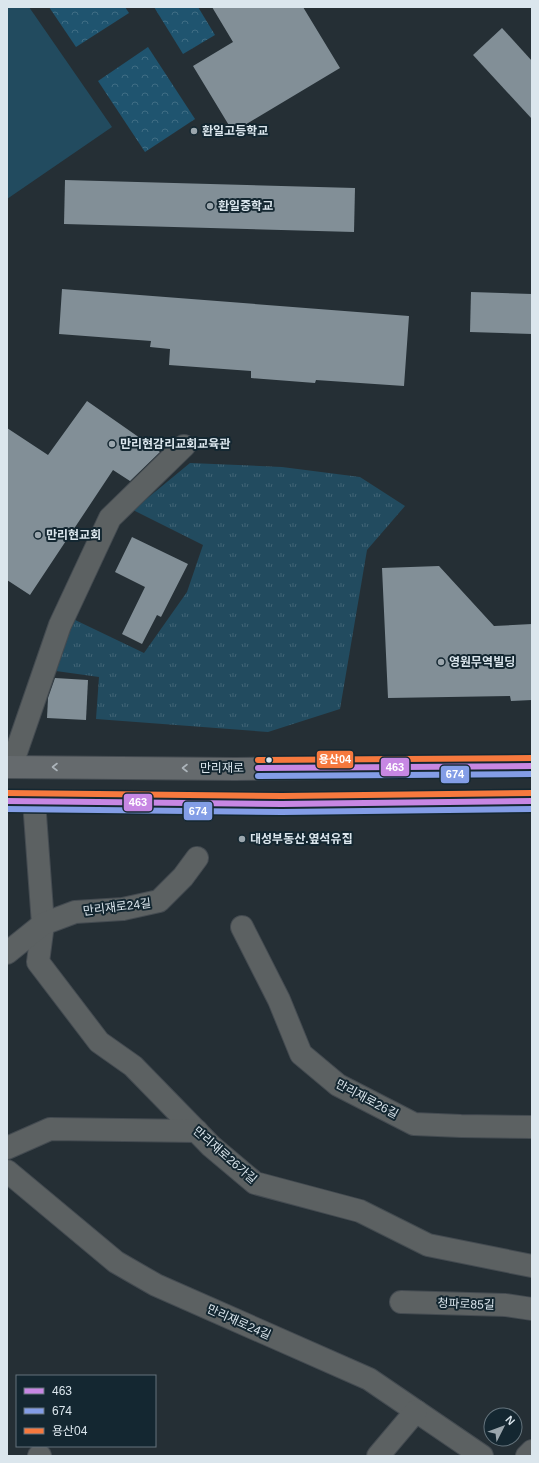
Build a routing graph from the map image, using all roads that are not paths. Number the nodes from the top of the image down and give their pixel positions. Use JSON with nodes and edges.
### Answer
{"nodes":[{"id":1,"x":184,"y":446,"type":"dead end"},
{"id":2,"x":532,"y":766,"type":"edge"},
{"id":3,"x":9,"y":767,"type":"edge"},
{"id":4,"x":7,"y":801,"type":"edge"},
{"id":5,"x":34,"y":801,"type":"junction"},
{"id":6,"x":532,"y":801,"type":"edge"},
{"id":7,"x":197,"y":858,"type":"dead end"},
{"id":8,"x":43,"y":924,"type":"junction"},
{"id":9,"x":242,"y":927,"type":"dead end"},
{"id":10,"x":7,"y":952,"type":"edge"},
{"id":11,"x":532,"y":1127,"type":"edge"},
{"id":12,"x":197,"y":1131,"type":"junction"},
{"id":13,"x":7,"y":1148,"type":"edge"},
{"id":14,"x":8,"y":1172,"type":"edge"},
{"id":15,"x":532,"y":1266,"type":"edge"},
{"id":16,"x":400,"y":1302,"type":"dead end"},
{"id":17,"x":532,"y":1309,"type":"edge"},
{"id":18,"x":416,"y":1411,"type":"junction"},
{"id":19,"x":532,"y":1451,"type":"edge"},
{"id":20,"x":378,"y":1456,"type":"edge"},
{"id":21,"x":482,"y":1456,"type":"edge"},
{"id":22,"x":527,"y":1456,"type":"edge"}],
"edges":[{"from":1,"to":3,"type":"street"},
{"from":2,"to":3,"type":"main road","name":"만리재로","one_way":true},
{"from":4,"to":5,"type":"main road"},
{"from":5,"to":6,"type":"main road"},
{"from":5,"to":8,"type":"street"},
{"from":7,"to":8,"type":"street","name":"만리재로24길"},
{"from":8,"to":10,"type":"street","name":"만리재로24길"},
{"from":8,"to":12,"type":"street","name":"만리재로26가길"},
{"from":9,"to":11,"type":"street","name":"만리재로26길"},
{"from":12,"to":13,"type":"street"},
{"from":12,"to":15,"type":"street","name":"만리재로26가길"},
{"from":14,"to":18,"type":"street","name":"만리재로24길"},
{"from":16,"to":17,"type":"street","name":"청파로85길"},
{"from":18,"to":20,"type":"street"},
{"from":18,"to":21,"type":"street","name":"만리재로24길"},
{"from":19,"to":22,"type":"street"}]}
